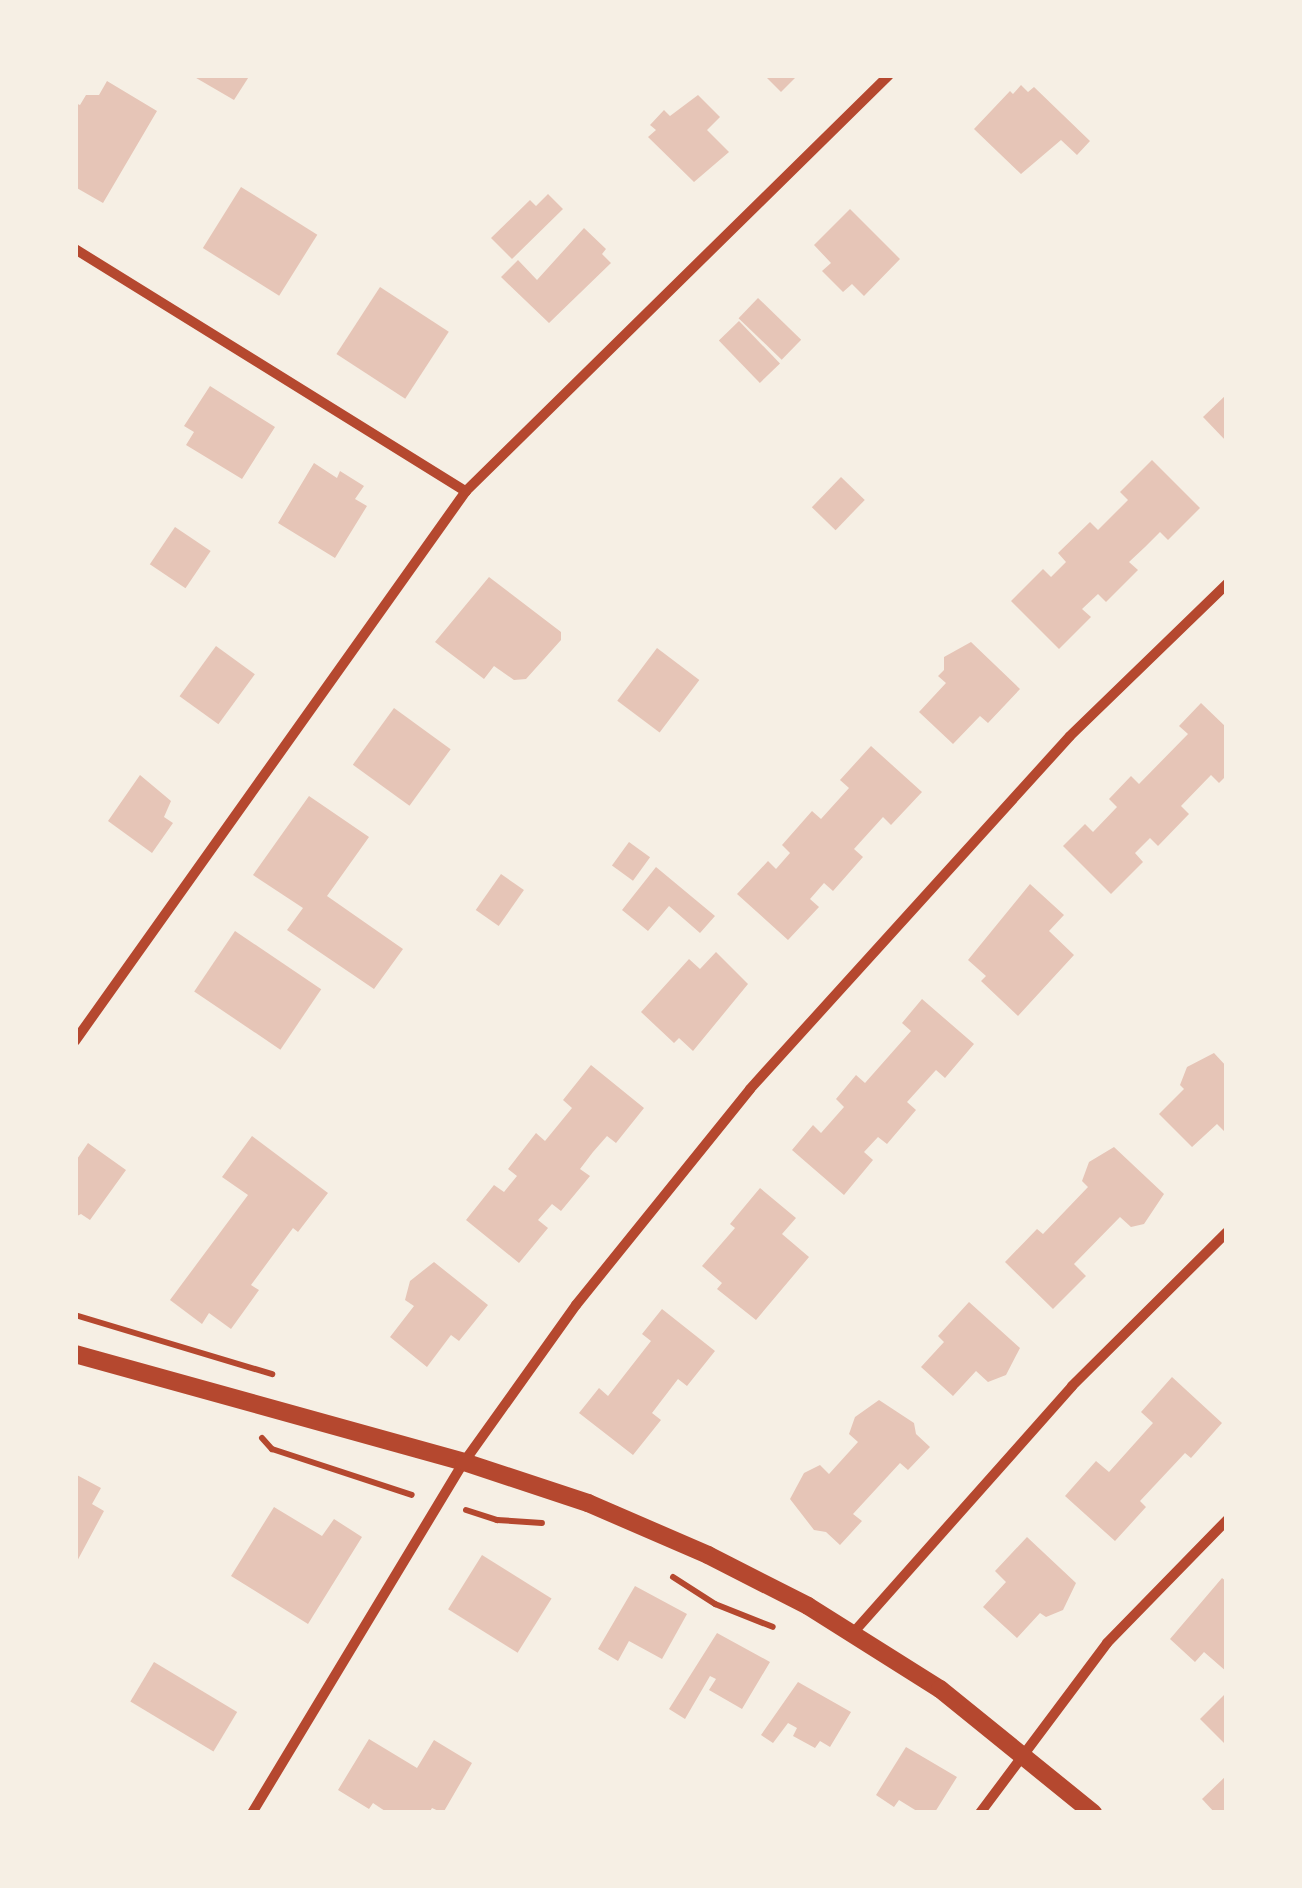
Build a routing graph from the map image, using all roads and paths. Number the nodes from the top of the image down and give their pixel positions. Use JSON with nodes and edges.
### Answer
{"nodes":[{"id":1,"x":889,"y":75,"type":"edge"},
{"id":2,"x":75,"y":249,"type":"edge"},
{"id":3,"x":466,"y":491,"type":"junction"},
{"id":4,"x":1227,"y":584,"type":"edge"},
{"id":5,"x":75,"y":1041,"type":"edge"},
{"id":6,"x":1227,"y":1232,"type":"edge"},
{"id":7,"x":75,"y":1315,"type":"edge"},
{"id":8,"x":75,"y":1354,"type":"edge"},
{"id":9,"x":277,"y":1377,"type":"dead end"},
{"id":10,"x":262,"y":1437,"type":"dead end"},
{"id":11,"x":464,"y":1462,"type":"junction"},
{"id":12,"x":421,"y":1498,"type":"dead end"},
{"id":13,"x":460,"y":1508,"type":"dead end"},
{"id":14,"x":1227,"y":1520,"type":"edge"},
{"id":15,"x":559,"y":1524,"type":"dead end"},
{"id":16,"x":665,"y":1572,"type":"dead end"},
{"id":17,"x":776,"y":1628,"type":"dead end"},
{"id":18,"x":853,"y":1633,"type":"junction"},
{"id":19,"x":1022,"y":1753,"type":"junction"},
{"id":20,"x":252,"y":1813,"type":"edge"},
{"id":21,"x":980,"y":1813,"type":"edge"},
{"id":22,"x":1093,"y":1813,"type":"edge"}],
"edges":[{"from":1,"to":3,"type":"street"},
{"from":2,"to":3,"type":"street"},
{"from":3,"to":5,"type":"street"},
{"from":4,"to":11,"type":"street"},
{"from":6,"to":18,"type":"street"},
{"from":7,"to":9,"type":"path"},
{"from":8,"to":11,"type":"street"},
{"from":10,"to":12,"type":"path"},
{"from":11,"to":18,"type":"street"},
{"from":11,"to":20,"type":"street"},
{"from":13,"to":15,"type":"path"},
{"from":14,"to":19,"type":"street"},
{"from":16,"to":17,"type":"path"},
{"from":18,"to":19,"type":"street"},
{"from":19,"to":21,"type":"street"},
{"from":19,"to":22,"type":"street"}]}
